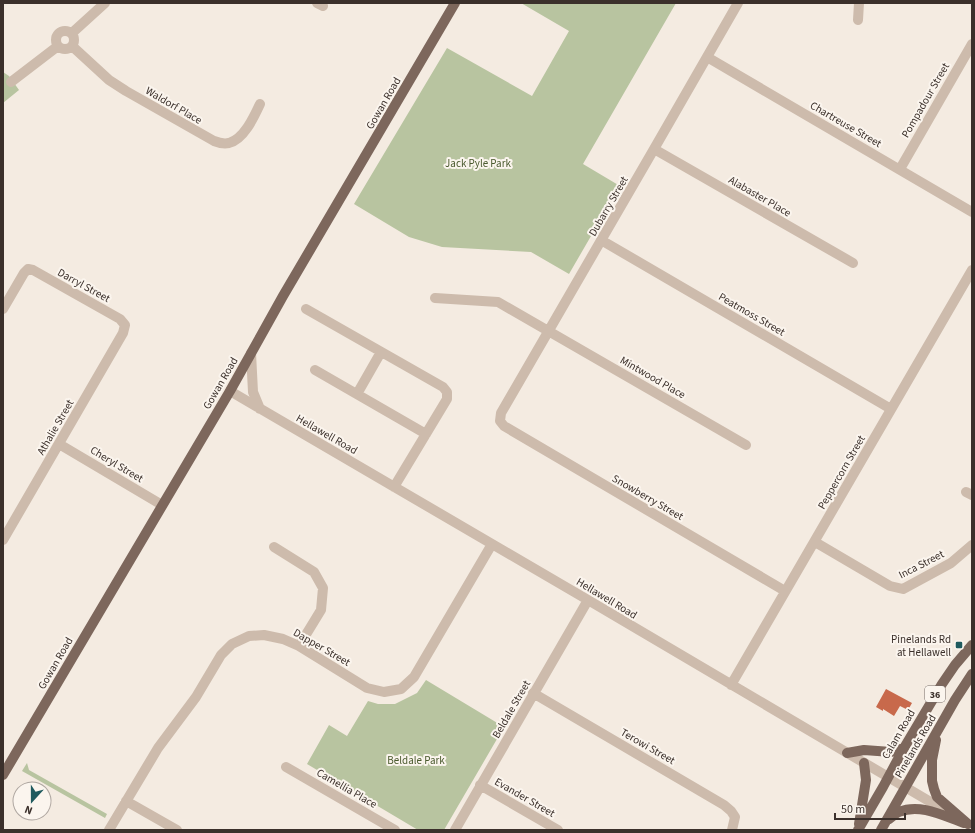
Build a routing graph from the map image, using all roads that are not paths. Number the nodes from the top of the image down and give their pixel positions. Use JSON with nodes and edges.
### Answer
{"nodes":[{"id":1,"x":105,"y":3,"type":"edge"},
{"id":2,"x":455,"y":3,"type":"edge"},
{"id":3,"x":738,"y":3,"type":"edge"},
{"id":4,"x":860,"y":3,"type":"edge"},
{"id":5,"x":858,"y":20,"type":"dead end"},
{"id":6,"x":72,"y":33,"type":"junction"},
{"id":7,"x":972,"y":44,"type":"edge"},
{"id":8,"x":58,"y":46,"type":"junction"},
{"id":9,"x":72,"y":46,"type":"junction"},
{"id":10,"x":707,"y":57,"type":"junction"},
{"id":11,"x":11,"y":82,"type":"dead end"},
{"id":12,"x":260,"y":104,"type":"dead end"},
{"id":13,"x":654,"y":149,"type":"junction"},
{"id":14,"x":900,"y":169,"type":"junction"},
{"id":15,"x":972,"y":212,"type":"edge"},
{"id":16,"x":601,"y":240,"type":"junction"},
{"id":17,"x":853,"y":263,"type":"dead end"},
{"id":18,"x":972,"y":270,"type":"edge"},
{"id":19,"x":435,"y":298,"type":"dead end"},
{"id":20,"x":3,"y":309,"type":"edge"},
{"id":21,"x":306,"y":309,"type":"dead end"},
{"id":22,"x":125,"y":325,"type":"joint"},
{"id":23,"x":548,"y":331,"type":"junction"},
{"id":24,"x":381,"y":352,"type":"junction"},
{"id":25,"x":251,"y":353,"type":"junction"},
{"id":26,"x":314,"y":370,"type":"dead end"},
{"id":27,"x":230,"y":391,"type":"junction"},
{"id":28,"x":357,"y":394,"type":"junction"},
{"id":29,"x":260,"y":409,"type":"junction"},
{"id":30,"x":891,"y":409,"type":"junction"},
{"id":31,"x":500,"y":421,"type":"joint"},
{"id":32,"x":426,"y":434,"type":"junction"},
{"id":33,"x":60,"y":444,"type":"junction"},
{"id":34,"x":746,"y":445,"type":"dead end"},
{"id":35,"x":394,"y":487,"type":"junction"},
{"id":36,"x":162,"y":505,"type":"junction"},
{"id":37,"x":3,"y":540,"type":"edge"},
{"id":38,"x":815,"y":542,"type":"junction"},
{"id":39,"x":492,"y":544,"type":"junction"},
{"id":40,"x":972,"y":545,"type":"edge"},
{"id":41,"x":274,"y":547,"type":"dead end"},
{"id":42,"x":785,"y":591,"type":"junction"},
{"id":43,"x":588,"y":600,"type":"junction"},
{"id":44,"x":972,"y":644,"type":"edge"},
{"id":45,"x":299,"y":646,"type":"junction"},
{"id":46,"x":972,"y":674,"type":"edge"},
{"id":47,"x":731,"y":685,"type":"junction"},
{"id":48,"x":533,"y":693,"type":"junction"},
{"id":49,"x":940,"y":726,"type":"junction"},
{"id":50,"x":904,"y":748,"type":"junction"},
{"id":51,"x":848,"y":753,"type":"junction"},
{"id":52,"x":864,"y":763,"type":"junction"},
{"id":53,"x":286,"y":767,"type":"dead end"},
{"id":54,"x":3,"y":775,"type":"edge"},
{"id":55,"x":888,"y":777,"type":"junction"},
{"id":56,"x":480,"y":785,"type":"junction"},
{"id":57,"x":905,"y":787,"type":"junction"},
{"id":58,"x":126,"y":801,"type":"junction"},
{"id":59,"x":970,"y":825,"type":"edge"},
{"id":60,"x":882,"y":828,"type":"edge"},
{"id":61,"x":109,"y":830,"type":"edge"},
{"id":62,"x":176,"y":830,"type":"edge"},
{"id":63,"x":396,"y":830,"type":"edge"},
{"id":64,"x":455,"y":830,"type":"edge"},
{"id":65,"x":558,"y":830,"type":"edge"},
{"id":66,"x":732,"y":830,"type":"edge"},
{"id":67,"x":858,"y":830,"type":"edge"}],
"edges":[{"from":1,"to":6,"type":"street"},
{"from":2,"to":25,"type":"main road","name":"Gowan Road"},
{"from":3,"to":10,"type":"street","name":"Dubarry Street"},
{"from":4,"to":5,"type":"street"},
{"from":6,"to":8,"type":"street"},
{"from":6,"to":9,"type":"street"},
{"from":7,"to":14,"type":"street","name":"Pompadour Street"},
{"from":8,"to":9,"type":"street"},
{"from":8,"to":11,"type":"street"},
{"from":9,"to":12,"type":"street","name":"Waldorf Place"},
{"from":10,"to":13,"type":"street","name":"Dubarry Street"},
{"from":10,"to":14,"type":"street","name":"Chartreuse Street"},
{"from":13,"to":16,"type":"street","name":"Dubarry Street"},
{"from":13,"to":17,"type":"street","name":"Alabaster Place"},
{"from":14,"to":15,"type":"street","name":"Chartreuse Street"},
{"from":16,"to":23,"type":"street","name":"Dubarry Street"},
{"from":16,"to":30,"type":"street","name":"Peatmoss Street"},
{"from":18,"to":30,"type":"street","name":"Peppercorn Street"},
{"from":19,"to":23,"type":"street","name":"Mintwood Place"},
{"from":20,"to":22,"type":"street","name":"Darryl Street"},
{"from":21,"to":24,"type":"street"},
{"from":22,"to":33,"type":"street","name":"Athalie Street"},
{"from":23,"to":31,"type":"street","name":"Dubarry Street"},
{"from":23,"to":34,"type":"street","name":"Mintwood Place"},
{"from":24,"to":28,"type":"street"},
{"from":24,"to":32,"type":"street"},
{"from":25,"to":27,"type":"main road","name":"Gowan Road"},
{"from":25,"to":29,"type":"street"},
{"from":26,"to":28,"type":"street"},
{"from":27,"to":29,"type":"street","name":"Hellawell Road"},
{"from":27,"to":36,"type":"main road","name":"Gowan Road"},
{"from":28,"to":32,"type":"street"},
{"from":29,"to":35,"type":"street","name":"Hellawell Road"},
{"from":30,"to":38,"type":"street","name":"Peppercorn Street"},
{"from":31,"to":42,"type":"street","name":"Snowberry Street"},
{"from":32,"to":35,"type":"street"},
{"from":33,"to":36,"type":"street","name":"Cheryl Street"},
{"from":33,"to":37,"type":"street","name":"Athalie Street"},
{"from":35,"to":39,"type":"street","name":"Hellawell Road"},
{"from":36,"to":54,"type":"main road","name":"Gowan Road"},
{"from":38,"to":40,"type":"street","name":"Inca Street"},
{"from":38,"to":42,"type":"street","name":"Peppercorn Street"},
{"from":39,"to":43,"type":"street","name":"Hellawell Road"},
{"from":39,"to":45,"type":"street","name":"Dapper Street"},
{"from":41,"to":45,"type":"street"},
{"from":42,"to":47,"type":"street","name":"Peppercorn Street"},
{"from":43,"to":47,"type":"street","name":"Hellawell Road"},
{"from":43,"to":48,"type":"street","name":"Beldale Street"},
{"from":44,"to":50,"type":"main road","name":"Calam Road","number":"36"},
{"from":45,"to":58,"type":"street","name":"Dapper Street"},
{"from":46,"to":49,"type":"main road","name":"Pinelands Road","number":"36"},
{"from":47,"to":51,"type":"street","name":"Hellawell Road"},
{"from":48,"to":56,"type":"street","name":"Beldale Street"},
{"from":48,"to":66,"type":"street","name":"Terowi Street"},
{"from":49,"to":57,"type":"main road","name":"Pinelands Road","number":"36"},
{"from":49,"to":59,"type":"main road"},
{"from":50,"to":51,"type":"main road"},
{"from":50,"to":55,"type":"main road","name":"Calam Road","number":"36"},
{"from":51,"to":52,"type":"street","name":"Hellawell Road"},
{"from":52,"to":55,"type":"street","name":"Hellawell Road"},
{"from":52,"to":67,"type":"main road"},
{"from":53,"to":63,"type":"street","name":"Camellia Place"},
{"from":55,"to":57,"type":"street","name":"Hellawell Road"},
{"from":55,"to":67,"type":"main road","name":"Pinelands Road","number":"36"},
{"from":56,"to":64,"type":"street","name":"Beldale Street"},
{"from":56,"to":65,"type":"street","name":"Evander Street"},
{"from":57,"to":59,"type":"street","name":"Hellawell Road"},
{"from":57,"to":60,"type":"main road","name":"Pinelands Road","number":"36"},
{"from":58,"to":61,"type":"street","name":"Dapper Street"},
{"from":58,"to":62,"type":"street"},
{"from":59,"to":60,"type":"main road"}]}
